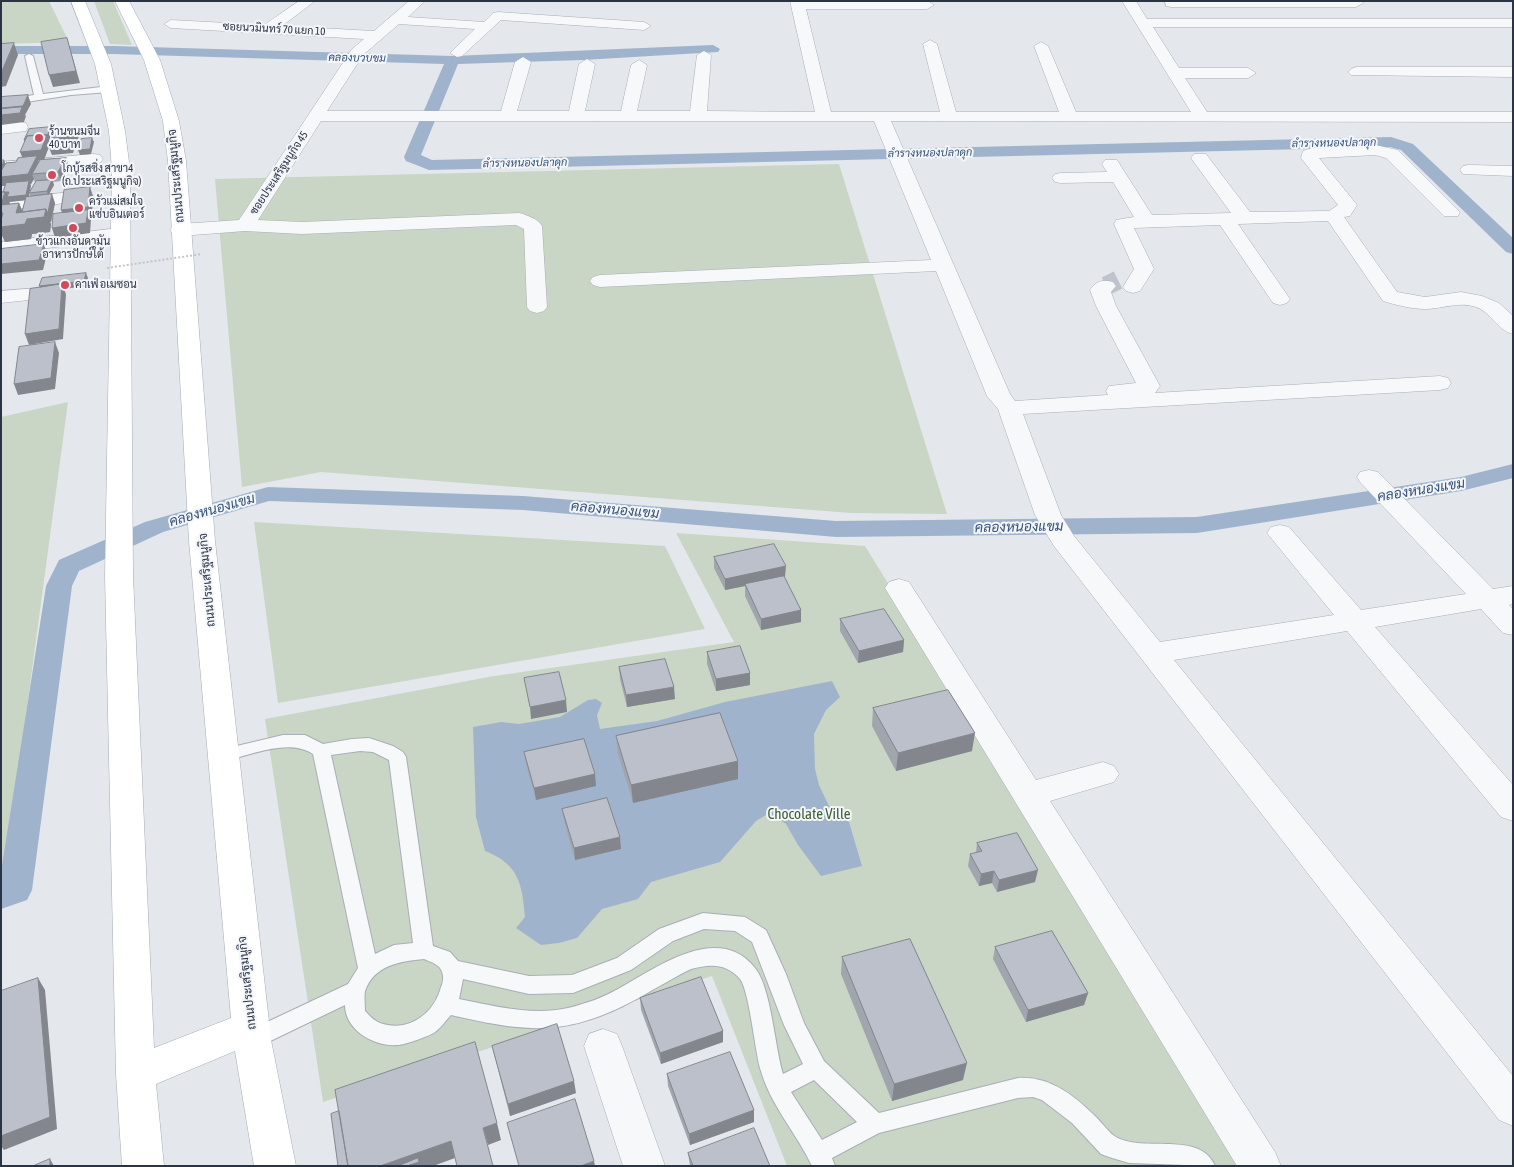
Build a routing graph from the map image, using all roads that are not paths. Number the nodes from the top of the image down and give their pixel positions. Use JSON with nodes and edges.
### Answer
{"nodes":[{"id":1,"x":78,"y":1,"type":"edge"},
{"id":2,"x":122,"y":1,"type":"edge"},
{"id":3,"x":308,"y":1,"type":"edge"},
{"id":4,"x":418,"y":1,"type":"edge"},
{"id":5,"x":515,"y":1,"type":"edge"},
{"id":6,"x":1129,"y":1,"type":"edge"},
{"id":7,"x":1170,"y":2,"type":"edge"},
{"id":8,"x":797,"y":3,"type":"edge"},
{"id":9,"x":1253,"y":3,"type":"junction"},
{"id":10,"x":1330,"y":3,"type":"junction"},
{"id":11,"x":1356,"y":3,"type":"dead end"},
{"id":12,"x":927,"y":5,"type":"dead end"},
{"id":13,"x":498,"y":16,"type":"junction"},
{"id":14,"x":1343,"y":16,"type":"dead end"},
{"id":15,"x":1266,"y":17,"type":"dead end"},
{"id":16,"x":1179,"y":18,"type":"dead end"},
{"id":17,"x":396,"y":20,"type":"junction"},
{"id":18,"x":1143,"y":23,"type":"junction"},
{"id":19,"x":1513,"y":23,"type":"edge"},
{"id":20,"x":171,"y":24,"type":"dead end"},
{"id":21,"x":486,"y":26,"type":"junction"},
{"id":22,"x":644,"y":26,"type":"dead end"},
{"id":23,"x":269,"y":28,"type":"junction"},
{"id":24,"x":377,"y":35,"type":"junction"},
{"id":25,"x":930,"y":44,"type":"dead end"},
{"id":26,"x":1041,"y":46,"type":"dead end"},
{"id":27,"x":457,"y":52,"type":"dead end"},
{"id":28,"x":704,"y":55,"type":"dead end"},
{"id":29,"x":29,"y":56,"type":"dead end"},
{"id":30,"x":523,"y":62,"type":"dead end"},
{"id":31,"x":587,"y":64,"type":"dead end"},
{"id":32,"x":639,"y":65,"type":"dead end"},
{"id":33,"x":1248,"y":72,"type":"dead end"},
{"id":34,"x":1356,"y":72,"type":"dead end"},
{"id":35,"x":1513,"y":72,"type":"edge"},
{"id":36,"x":1174,"y":73,"type":"junction"},
{"id":37,"x":109,"y":89,"type":"junction"},
{"id":38,"x":39,"y":97,"type":"junction"},
{"id":39,"x":1,"y":103,"type":"edge"},
{"id":40,"x":824,"y":115,"type":"junction"},
{"id":41,"x":316,"y":116,"type":"junction"},
{"id":42,"x":576,"y":116,"type":"junction"},
{"id":43,"x":628,"y":116,"type":"junction"},
{"id":44,"x":698,"y":116,"type":"junction"},
{"id":45,"x":880,"y":116,"type":"junction"},
{"id":46,"x":507,"y":117,"type":"junction"},
{"id":47,"x":1513,"y":117,"type":"edge"},
{"id":48,"x":950,"y":118,"type":"junction"},
{"id":49,"x":1070,"y":118,"type":"junction"},
{"id":50,"x":1203,"y":118,"type":"junction"},
{"id":51,"x":20,"y":127,"type":"edge"},
{"id":52,"x":1,"y":129,"type":"edge"},
{"id":53,"x":1200,"y":158,"type":"dead end"},
{"id":54,"x":94,"y":159,"type":"dead end"},
{"id":55,"x":1,"y":166,"type":"edge"},
{"id":56,"x":1469,"y":170,"type":"dead end"},
{"id":57,"x":1513,"y":171,"type":"edge"},
{"id":58,"x":1061,"y":178,"type":"dead end"},
{"id":59,"x":83,"y":196,"type":"edge"},
{"id":60,"x":1,"y":204,"type":"edge"},
{"id":61,"x":1451,"y":212,"type":"dead end"},
{"id":62,"x":1333,"y":216,"type":"junction"},
{"id":63,"x":1236,"y":220,"type":"junction"},
{"id":64,"x":1146,"y":221,"type":"junction"},
{"id":65,"x":245,"y":225,"type":"junction"},
{"id":66,"x":180,"y":230,"type":"junction"},
{"id":67,"x":119,"y":234,"type":"junction"},
{"id":68,"x":1,"y":248,"type":"edge"},
{"id":69,"x":943,"y":265,"type":"junction"},
{"id":70,"x":600,"y":281,"type":"dead end"},
{"id":71,"x":50,"y":292,"type":"edge"},
{"id":72,"x":1,"y":298,"type":"edge"},
{"id":73,"x":1280,"y":299,"type":"dead end"},
{"id":74,"x":537,"y":307,"type":"dead end"},
{"id":75,"x":1510,"y":322,"type":"edge"},
{"id":76,"x":1440,"y":383,"type":"dead end"},
{"id":77,"x":1004,"y":402,"type":"junction"},
{"id":78,"x":1375,"y":483,"type":"dead end"},
{"id":79,"x":1280,"y":533,"type":"dead end"},
{"id":80,"x":899,"y":588,"type":"dead end"},
{"id":81,"x":1500,"y":598,"type":"edge"},
{"id":82,"x":1354,"y":619,"type":"junction"},
{"id":83,"x":1513,"y":626,"type":"edge"},
{"id":84,"x":1154,"y":653,"type":"junction"},
{"id":85,"x":321,"y":751,"type":"junction"},
{"id":86,"x":224,"y":755,"type":"junction"},
{"id":87,"x":1103,"y":774,"type":"dead end"},
{"id":88,"x":1028,"y":794,"type":"junction"},
{"id":89,"x":1513,"y":808,"type":"edge"},
{"id":90,"x":424,"y":951,"type":"junction"},
{"id":91,"x":452,"y":968,"type":"junction"},
{"id":92,"x":368,"y":969,"type":"junction"},
{"id":93,"x":355,"y":990,"type":"junction"},
{"id":94,"x":447,"y":1005,"type":"junction"},
{"id":95,"x":252,"y":1034,"type":"junction"},
{"id":96,"x":603,"y":1046,"type":"dead end"},
{"id":97,"x":816,"y":1068,"type":"junction"},
{"id":98,"x":136,"y":1074,"type":"junction"},
{"id":99,"x":778,"y":1088,"type":"junction"},
{"id":100,"x":1513,"y":1108,"type":"edge"},
{"id":101,"x":875,"y":1124,"type":"junction"},
{"id":102,"x":821,"y":1159,"type":"edge"},
{"id":103,"x":143,"y":1166,"type":"edge"},
{"id":104,"x":275,"y":1166,"type":"edge"},
{"id":105,"x":644,"y":1166,"type":"edge"},
{"id":106,"x":1204,"y":1166,"type":"edge"},
{"id":107,"x":1260,"y":1166,"type":"edge"}],
"edges":[{"from":1,"to":37,"type":"main road"},
{"from":2,"to":66,"type":"main road","name":"ถนนประเสริฐมนูกิจ"},
{"from":3,"to":23,"type":"street"},
{"from":4,"to":17,"type":"street","name":"ซอยประเสริฐมนูกิจ 45"},
{"from":5,"to":13,"type":"street"},
{"from":6,"to":18,"type":"street"},
{"from":7,"to":9,"type":"street"},
{"from":7,"to":16,"type":"street"},
{"from":8,"to":12,"type":"street"},
{"from":8,"to":40,"type":"street"},
{"from":9,"to":10,"type":"street"},
{"from":9,"to":15,"type":"street"},
{"from":10,"to":11,"type":"street"},
{"from":10,"to":14,"type":"street"},
{"from":13,"to":21,"type":"street"},
{"from":13,"to":22,"type":"street"},
{"from":17,"to":21,"type":"street"},
{"from":17,"to":24,"type":"street","name":"ซอยประเสริฐมนูกิจ 45"},
{"from":18,"to":19,"type":"street"},
{"from":18,"to":36,"type":"street"},
{"from":20,"to":23,"type":"street","name":"ซอยนวมินทร์ 70 แยก 10"},
{"from":21,"to":27,"type":"street"},
{"from":23,"to":24,"type":"street","name":"ซอยนวมินทร์ 70 แยก 10"},
{"from":24,"to":41,"type":"street","name":"ซอยประเสริฐมนูกิจ 45"},
{"from":25,"to":48,"type":"street"},
{"from":26,"to":49,"type":"street"},
{"from":28,"to":44,"type":"street"},
{"from":29,"to":38,"type":"lane"},
{"from":30,"to":46,"type":"street"},
{"from":31,"to":42,"type":"street"},
{"from":32,"to":43,"type":"street"},
{"from":33,"to":36,"type":"street"},
{"from":34,"to":35,"type":"street"},
{"from":36,"to":50,"type":"street"},
{"from":37,"to":38,"type":"lane"},
{"from":37,"to":67,"type":"main road"},
{"from":38,"to":39,"type":"lane"},
{"from":40,"to":44,"type":"street"},
{"from":40,"to":45,"type":"street"},
{"from":41,"to":46,"type":"street"},
{"from":41,"to":65,"type":"street","name":"ซอยประเสริฐมนูกิจ 45"},
{"from":42,"to":43,"type":"street"},
{"from":42,"to":46,"type":"street"},
{"from":43,"to":44,"type":"street"},
{"from":45,"to":48,"type":"street"},
{"from":45,"to":69,"type":"street"},
{"from":47,"to":50,"type":"street"},
{"from":48,"to":49,"type":"street"},
{"from":49,"to":50,"type":"street"},
{"from":51,"to":52,"type":"street"},
{"from":53,"to":63,"type":"street"},
{"from":54,"to":55,"type":"street"},
{"from":56,"to":57,"type":"street"},
{"from":58,"to":64,"type":"street"},
{"from":59,"to":60,"type":"street"},
{"from":61,"to":62,"type":"street"},
{"from":62,"to":63,"type":"street"},
{"from":62,"to":75,"type":"street"},
{"from":63,"to":64,"type":"street"},
{"from":63,"to":73,"type":"street"},
{"from":64,"to":77,"type":"street"},
{"from":65,"to":66,"type":"street","name":"ซอยประเสริฐมนูกิจ 45"},
{"from":65,"to":74,"type":"street"},
{"from":66,"to":86,"type":"main road","name":"ถนนประเสริฐมนูกิจ"},
{"from":67,"to":68,"type":"street"},
{"from":67,"to":98,"type":"main road"},
{"from":69,"to":70,"type":"street"},
{"from":69,"to":77,"type":"street"},
{"from":71,"to":72,"type":"street"},
{"from":76,"to":77,"type":"street"},
{"from":77,"to":84,"type":"street"},
{"from":78,"to":81,"type":"street"},
{"from":79,"to":82,"type":"street"},
{"from":80,"to":88,"type":"street"},
{"from":81,"to":82,"type":"street"},
{"from":81,"to":83,"type":"street"},
{"from":82,"to":84,"type":"street"},
{"from":82,"to":89,"type":"street"},
{"from":84,"to":100,"type":"street"},
{"from":85,"to":86,"type":"lane"},
{"from":85,"to":90,"type":"lane"},
{"from":85,"to":92,"type":"lane"},
{"from":86,"to":95,"type":"main road","name":"ถนนประเสริฐมนูกิจ"},
{"from":87,"to":88,"type":"street"},
{"from":88,"to":107,"type":"street"},
{"from":90,"to":91,"type":"lane"},
{"from":90,"to":92,"type":"lane"},
{"from":91,"to":94,"type":"lane"},
{"from":91,"to":97,"type":"lane"},
{"from":92,"to":93,"type":"lane"},
{"from":93,"to":94,"type":"lane"},
{"from":93,"to":95,"type":"lane"},
{"from":94,"to":99,"type":"lane"},
{"from":95,"to":98,"type":"main road"},
{"from":95,"to":104,"type":"main road","name":"ถนนประเสริฐมนูกิจ"},
{"from":96,"to":105,"type":"street"},
{"from":97,"to":99,"type":"lane"},
{"from":97,"to":101,"type":"lane"},
{"from":98,"to":103,"type":"main road"},
{"from":99,"to":102,"type":"lane"},
{"from":101,"to":102,"type":"lane"},
{"from":101,"to":106,"type":"lane"}]}
